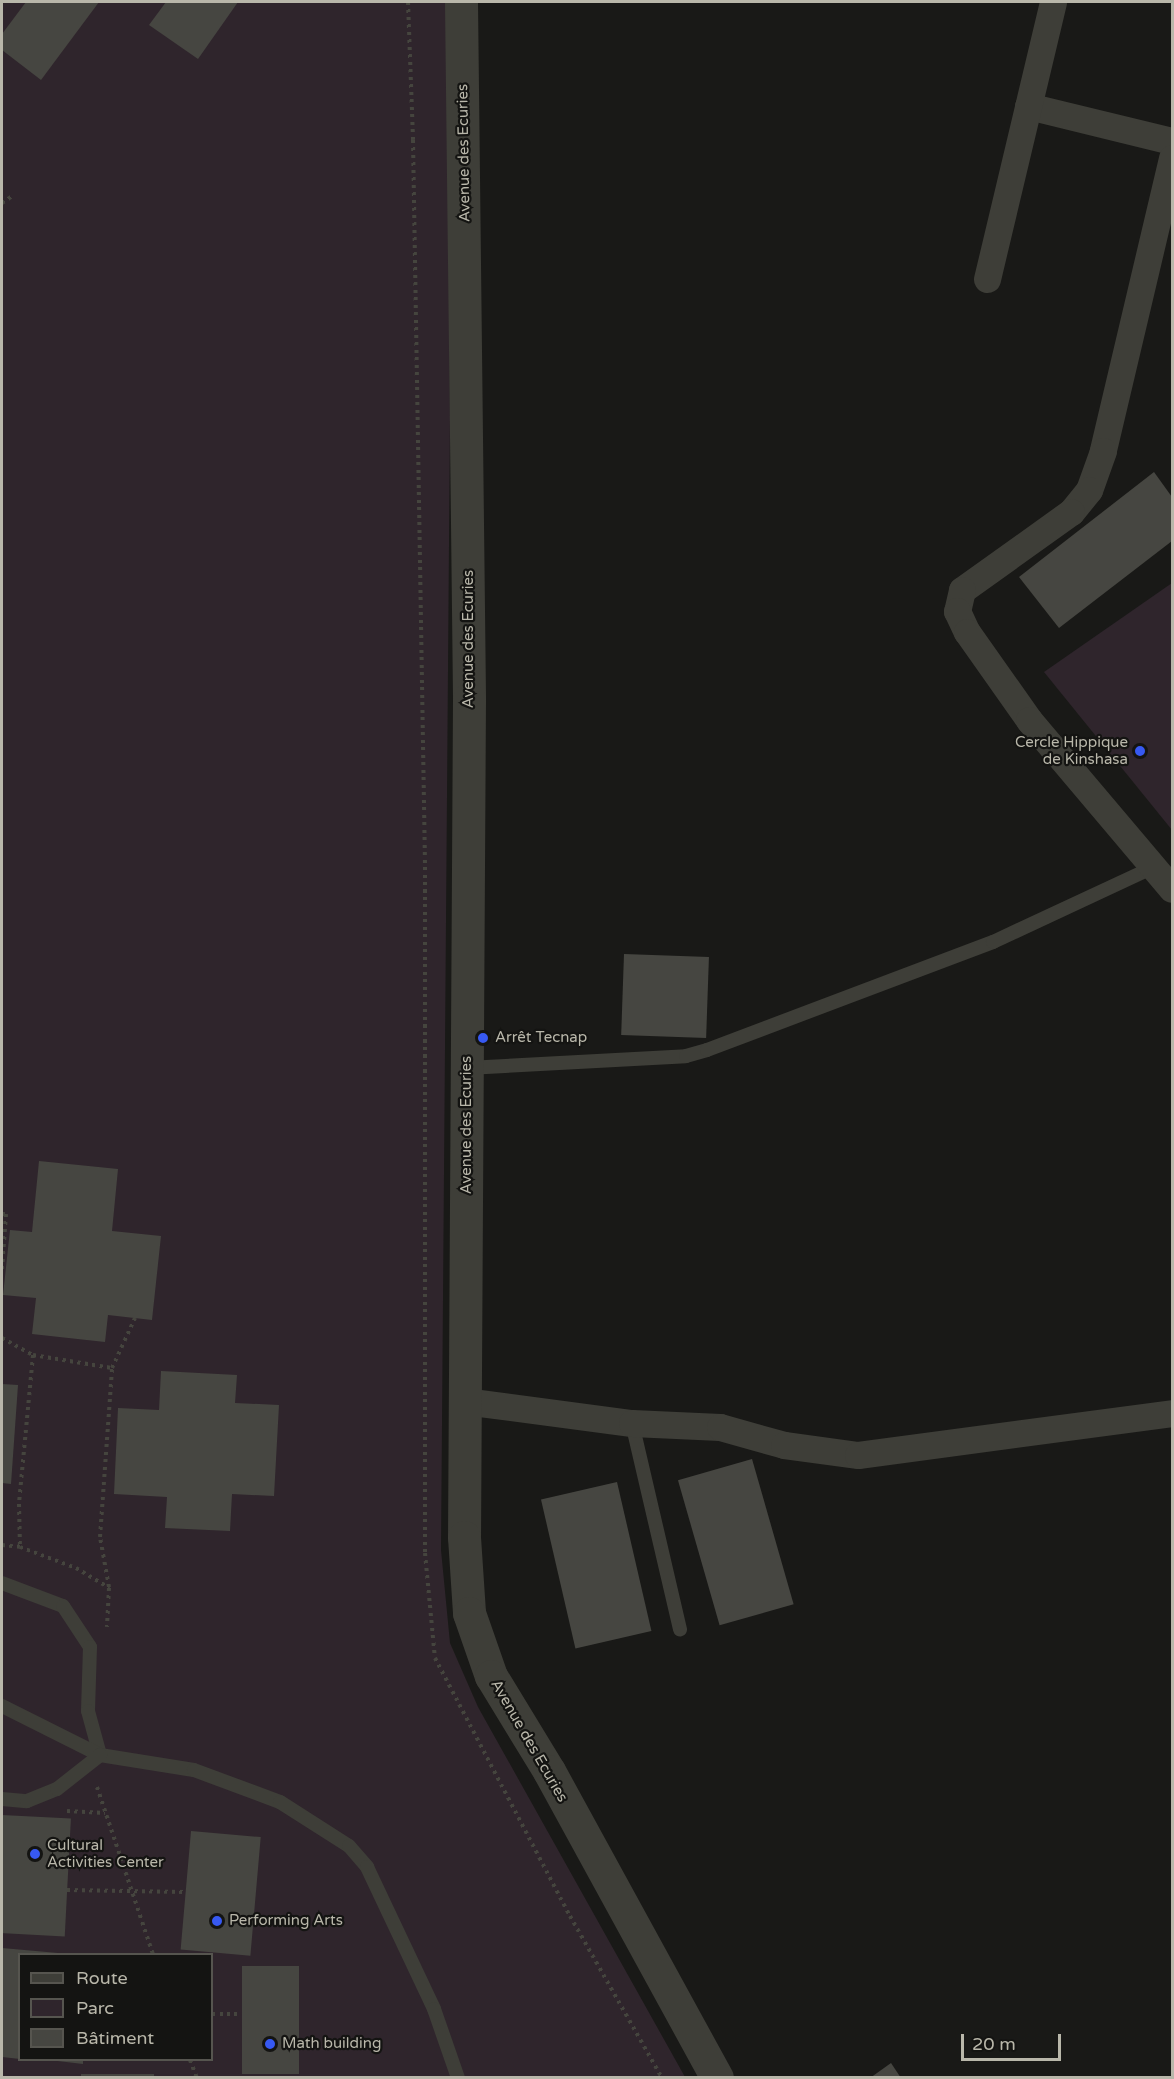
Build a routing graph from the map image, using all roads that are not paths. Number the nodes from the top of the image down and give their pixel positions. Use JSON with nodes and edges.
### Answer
{"nodes":[{"id":1,"x":461,"y":2,"type":"edge"},
{"id":2,"x":1053,"y":2,"type":"edge"},
{"id":3,"x":1028,"y":106,"type":"junction"},
{"id":4,"x":1173,"y":141,"type":"edge"},
{"id":5,"x":1173,"y":158,"type":"edge"},
{"id":6,"x":987,"y":279,"type":"dead end"},
{"id":7,"x":1154,"y":867,"type":"junction"},
{"id":8,"x":1173,"y":889,"type":"edge"},
{"id":9,"x":467,"y":1068,"type":"junction"},
{"id":10,"x":464,"y":1401,"type":"junction"},
{"id":11,"x":1173,"y":1413,"type":"edge"},
{"id":12,"x":632,"y":1423,"type":"junction"},
{"id":13,"x":2,"y":1583,"type":"edge"},
{"id":14,"x":680,"y":1630,"type":"dead end"},
{"id":15,"x":2,"y":1706,"type":"edge"},
{"id":16,"x":100,"y":1755,"type":"junction"},
{"id":17,"x":2,"y":1799,"type":"edge"},
{"id":18,"x":458,"y":2078,"type":"edge"},
{"id":19,"x":717,"y":2078,"type":"edge"}],
"edges":[{"from":1,"to":9,"type":"street","name":"Avenue des Ecuries"},
{"from":2,"to":3,"type":"street"},
{"from":3,"to":4,"type":"street"},
{"from":3,"to":6,"type":"street"},
{"from":5,"to":7,"type":"street"},
{"from":7,"to":8,"type":"street"},
{"from":7,"to":9,"type":"lane"},
{"from":9,"to":10,"type":"street","name":"Avenue des Ecuries"},
{"from":10,"to":12,"type":"street"},
{"from":10,"to":19,"type":"street","name":"Avenue des Ecuries"},
{"from":11,"to":12,"type":"street"},
{"from":12,"to":14,"type":"lane"},
{"from":13,"to":16,"type":"lane"},
{"from":15,"to":16,"type":"lane"},
{"from":16,"to":17,"type":"lane"},
{"from":16,"to":18,"type":"lane"}]}
